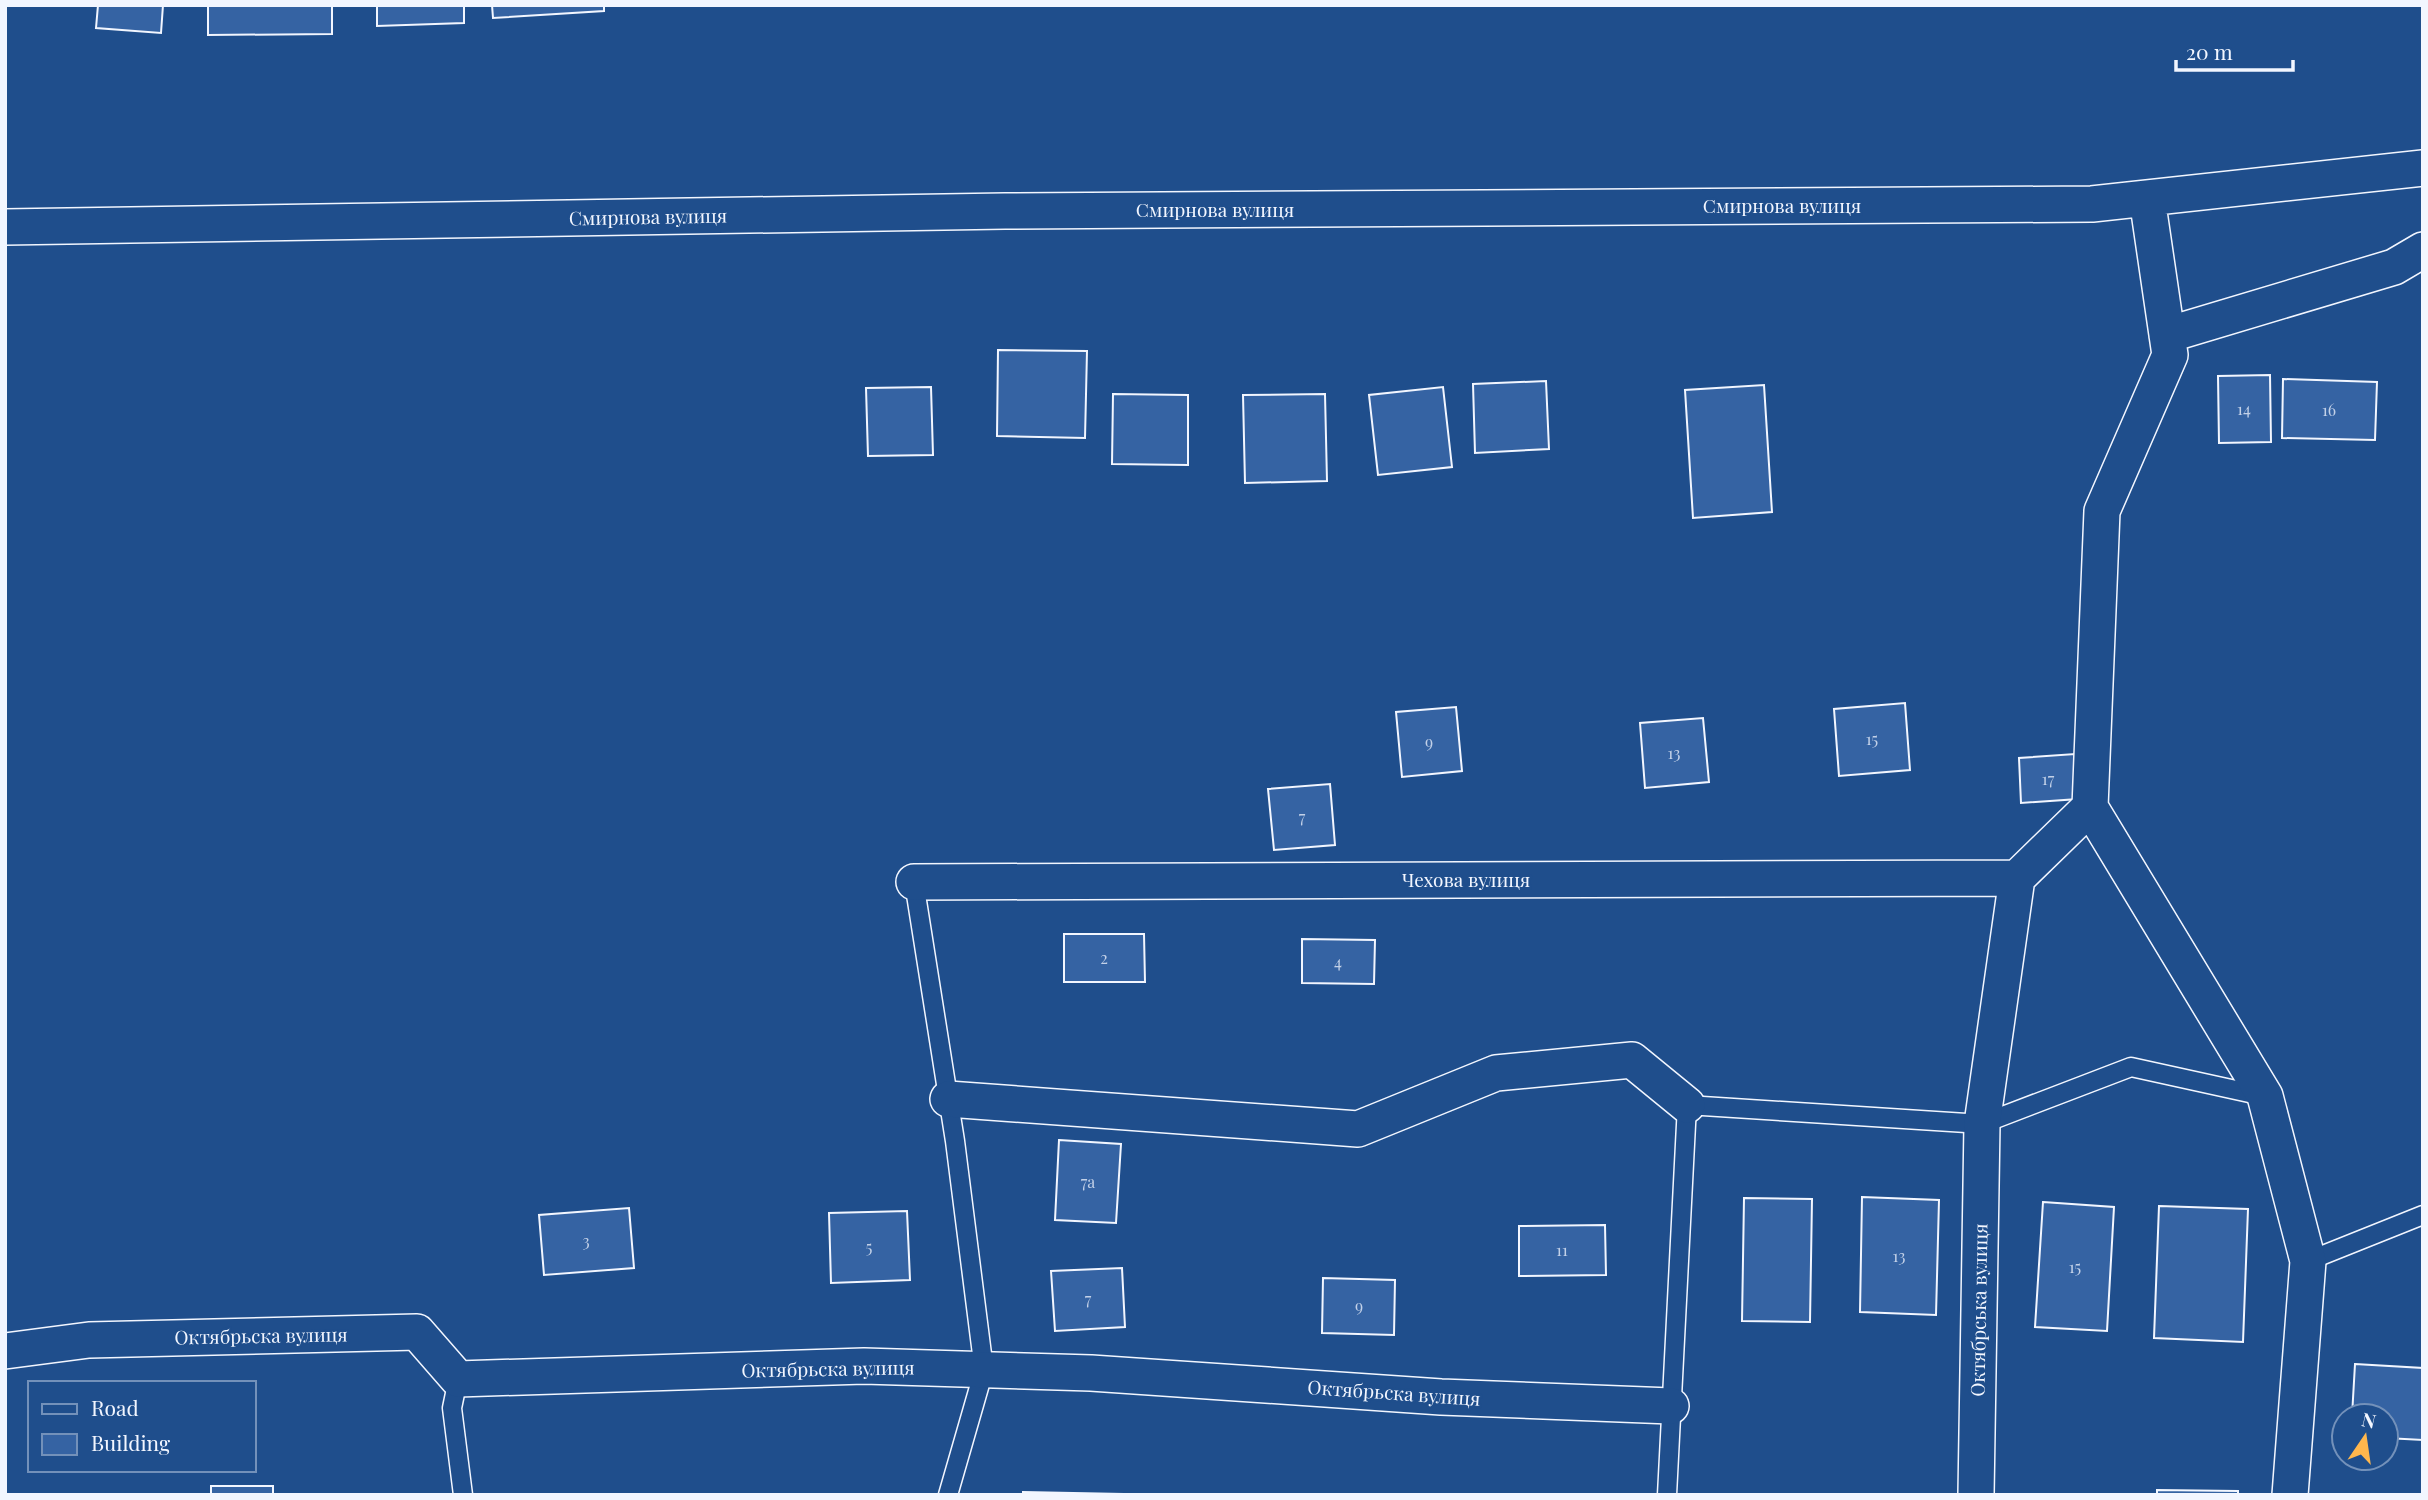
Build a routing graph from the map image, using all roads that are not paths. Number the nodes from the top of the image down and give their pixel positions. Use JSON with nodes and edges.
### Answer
{"nodes":[{"id":1,"x":2423,"y":168,"type":"edge"},
{"id":2,"x":2147,"y":198,"type":"junction"},
{"id":3,"x":5,"y":227,"type":"edge"},
{"id":4,"x":2423,"y":250,"type":"edge"},
{"id":5,"x":2167,"y":335,"type":"junction"},
{"id":6,"x":2090,"y":807,"type":"junction"},
{"id":7,"x":2018,"y":878,"type":"junction"},
{"id":8,"x":914,"y":882,"type":"joint"},
{"id":9,"x":2265,"y":1096,"type":"junction"},
{"id":10,"x":948,"y":1099,"type":"junction"},
{"id":11,"x":1688,"y":1105,"type":"junction"},
{"id":12,"x":1982,"y":1125,"type":"junction"},
{"id":13,"x":2423,"y":1215,"type":"edge"},
{"id":14,"x":2308,"y":1261,"type":"junction"},
{"id":15,"x":5,"y":1351,"type":"edge"},
{"id":16,"x":984,"y":1370,"type":"junction"},
{"id":17,"x":458,"y":1379,"type":"junction"},
{"id":18,"x":1671,"y":1406,"type":"junction"},
{"id":19,"x":463,"y":1495,"type":"edge"},
{"id":20,"x":948,"y":1495,"type":"edge"},
{"id":21,"x":1667,"y":1495,"type":"edge"},
{"id":22,"x":1976,"y":1495,"type":"edge"},
{"id":23,"x":2290,"y":1495,"type":"edge"}],
"edges":[{"from":1,"to":2,"type":"street","name":"Смирнова вулиця"},
{"from":2,"to":3,"type":"street","name":"Смирнова вулиця"},
{"from":2,"to":5,"type":"street"},
{"from":4,"to":5,"type":"street"},
{"from":5,"to":6,"type":"street"},
{"from":6,"to":7,"type":"street"},
{"from":6,"to":9,"type":"street"},
{"from":7,"to":8,"type":"street","name":"Чехова вулиця"},
{"from":7,"to":12,"type":"street","name":"Октябрська вулиця"},
{"from":8,"to":10,"type":"lane"},
{"from":9,"to":12,"type":"lane"},
{"from":9,"to":14,"type":"street"},
{"from":10,"to":11,"type":"street"},
{"from":10,"to":16,"type":"lane"},
{"from":11,"to":12,"type":"lane"},
{"from":11,"to":18,"type":"lane"},
{"from":12,"to":22,"type":"street","name":"Октябрська вулиця"},
{"from":13,"to":14,"type":"lane"},
{"from":14,"to":23,"type":"street"},
{"from":15,"to":17,"type":"street","name":"Октябрьска вулиця"},
{"from":16,"to":17,"type":"street","name":"Октябрьска вулиця"},
{"from":16,"to":18,"type":"street","name":"Октябрьска вулиця"},
{"from":16,"to":20,"type":"lane"},
{"from":17,"to":19,"type":"lane"},
{"from":18,"to":21,"type":"lane"}]}
